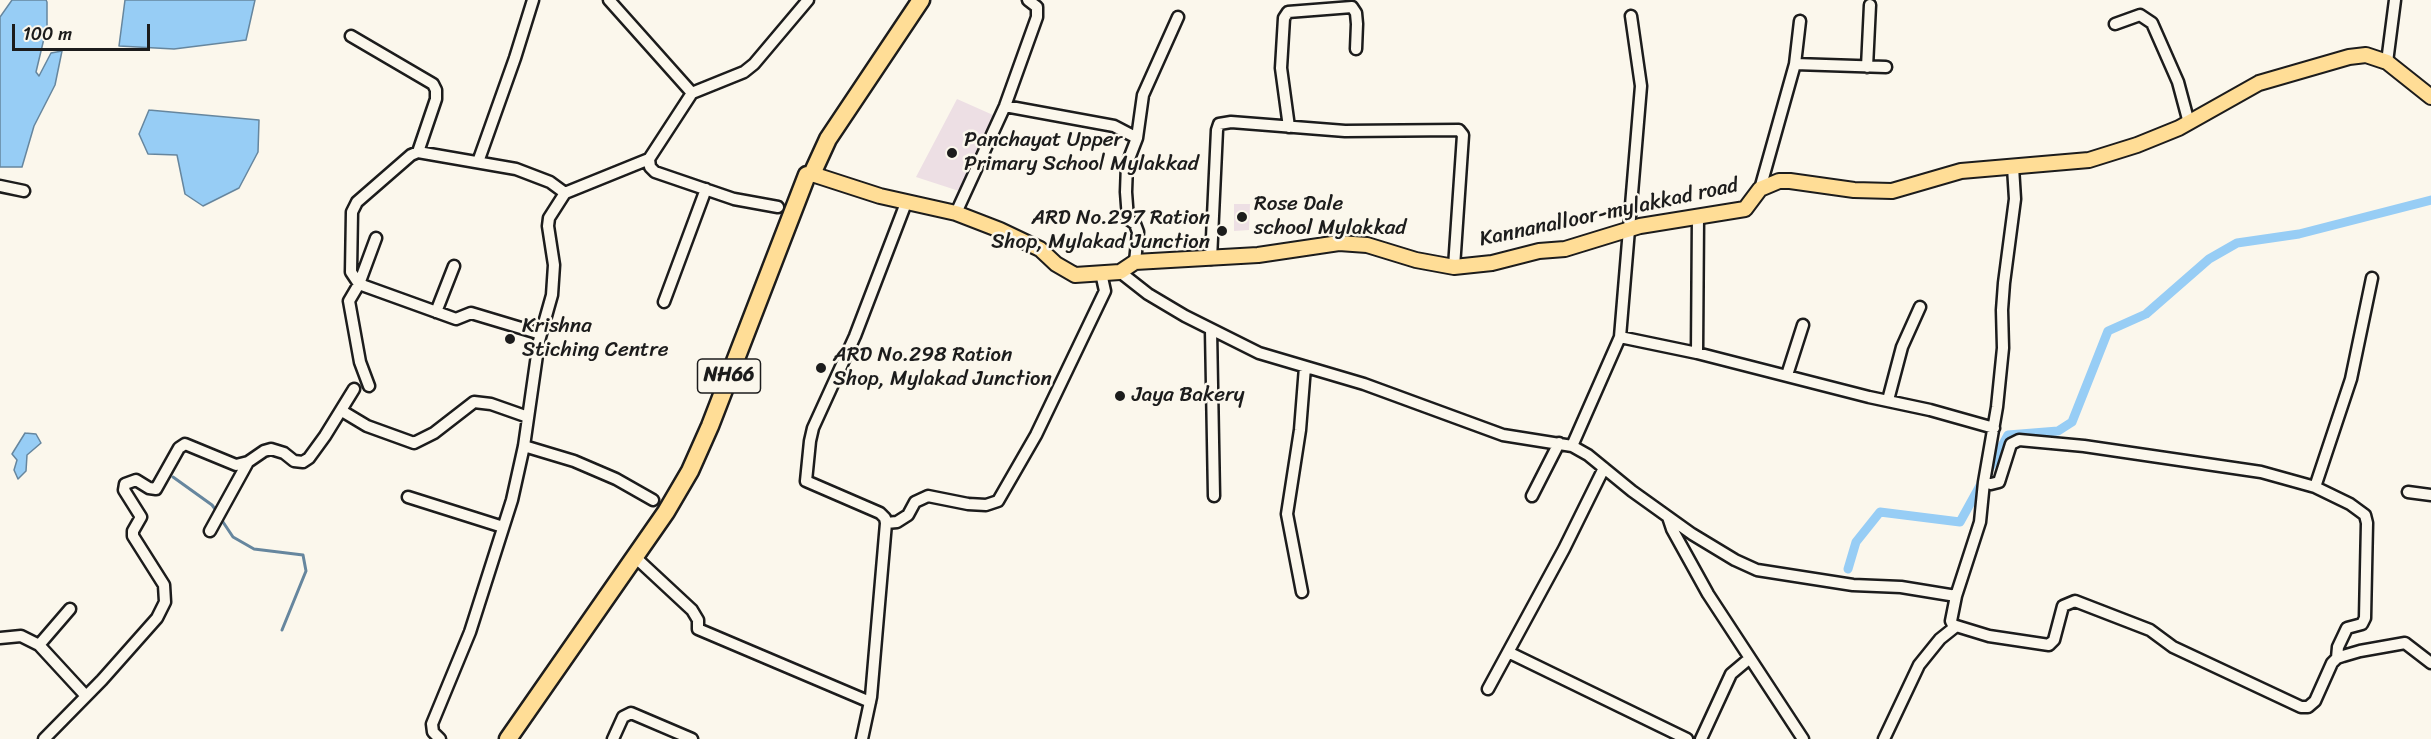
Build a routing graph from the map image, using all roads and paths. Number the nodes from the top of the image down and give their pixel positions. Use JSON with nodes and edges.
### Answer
{"nodes":[{"id":1,"x":533,"y":0,"type":"edge"},
{"id":2,"x":609,"y":0,"type":"edge"},
{"id":3,"x":808,"y":0,"type":"edge"},
{"id":4,"x":921,"y":0,"type":"edge"},
{"id":5,"x":1028,"y":0,"type":"edge"},
{"id":6,"x":2395,"y":0,"type":"edge"},
{"id":7,"x":1870,"y":5,"type":"dead end"},
{"id":8,"x":1631,"y":16,"type":"dead end"},
{"id":9,"x":1178,"y":17,"type":"dead end"},
{"id":10,"x":1800,"y":21,"type":"dead end"},
{"id":11,"x":2115,"y":24,"type":"dead end"},
{"id":12,"x":351,"y":36,"type":"dead end"},
{"id":13,"x":1356,"y":49,"type":"dead end"},
{"id":14,"x":2387,"y":62,"type":"junction"},
{"id":15,"x":1795,"y":64,"type":"junction"},
{"id":16,"x":1867,"y":67,"type":"junction"},
{"id":17,"x":1886,"y":68,"type":"dead end"},
{"id":18,"x":692,"y":93,"type":"junction"},
{"id":19,"x":2431,"y":97,"type":"edge"},
{"id":20,"x":1005,"y":106,"type":"junction"},
{"id":21,"x":2190,"y":123,"type":"junction"},
{"id":22,"x":1289,"y":127,"type":"junction"},
{"id":23,"x":1137,"y":138,"type":"junction"},
{"id":24,"x":418,"y":152,"type":"junction"},
{"id":25,"x":649,"y":159,"type":"junction"},
{"id":26,"x":478,"y":162,"type":"junction"},
{"id":27,"x":2013,"y":167,"type":"junction"},
{"id":28,"x":812,"y":174,"type":"junction"},
{"id":29,"x":0,"y":186,"type":"edge"},
{"id":30,"x":706,"y":189,"type":"junction"},
{"id":31,"x":1760,"y":189,"type":"junction"},
{"id":32,"x":24,"y":191,"type":"dead end"},
{"id":33,"x":565,"y":193,"type":"junction"},
{"id":34,"x":906,"y":203,"type":"junction"},
{"id":35,"x":778,"y":207,"type":"dead end"},
{"id":36,"x":956,"y":213,"type":"junction"},
{"id":37,"x":1698,"y":217,"type":"junction"},
{"id":38,"x":1629,"y":229,"type":"junction"},
{"id":39,"x":376,"y":238,"type":"dead end"},
{"id":40,"x":1211,"y":259,"type":"junction"},
{"id":41,"x":1136,"y":262,"type":"junction"},
{"id":42,"x":454,"y":266,"type":"dead end"},
{"id":43,"x":1454,"y":267,"type":"junction"},
{"id":44,"x":1120,"y":272,"type":"junction"},
{"id":45,"x":1101,"y":273,"type":"junction"},
{"id":46,"x":2372,"y":278,"type":"dead end"},
{"id":47,"x":359,"y":284,"type":"junction"},
{"id":48,"x":664,"y":302,"type":"dead end"},
{"id":49,"x":1920,"y":307,"type":"dead end"},
{"id":50,"x":436,"y":312,"type":"junction"},
{"id":51,"x":1803,"y":325,"type":"dead end"},
{"id":52,"x":1211,"y":330,"type":"junction"},
{"id":53,"x":541,"y":334,"type":"junction"},
{"id":54,"x":1620,"y":337,"type":"junction"},
{"id":55,"x":1697,"y":353,"type":"junction"},
{"id":56,"x":1305,"y":367,"type":"junction"},
{"id":57,"x":1787,"y":375,"type":"junction"},
{"id":58,"x":369,"y":386,"type":"dead end"},
{"id":59,"x":354,"y":389,"type":"dead end"},
{"id":60,"x":1888,"y":400,"type":"junction"},
{"id":61,"x":342,"y":411,"type":"junction"},
{"id":62,"x":528,"y":417,"type":"junction"},
{"id":63,"x":1994,"y":428,"type":"junction"},
{"id":64,"x":1559,"y":443,"type":"junction"},
{"id":65,"x":524,"y":446,"type":"junction"},
{"id":66,"x":1572,"y":446,"type":"junction"},
{"id":67,"x":248,"y":462,"type":"junction"},
{"id":68,"x":1604,"y":468,"type":"junction"},
{"id":69,"x":1984,"y":482,"type":"junction"},
{"id":70,"x":2314,"y":487,"type":"junction"},
{"id":71,"x":2408,"y":492,"type":"dead end"},
{"id":72,"x":2431,"y":495,"type":"edge"},
{"id":73,"x":1215,"y":496,"type":"dead end"},
{"id":74,"x":1532,"y":496,"type":"dead end"},
{"id":75,"x":408,"y":497,"type":"dead end"},
{"id":76,"x":653,"y":500,"type":"dead end"},
{"id":77,"x":1668,"y":517,"type":"junction"},
{"id":78,"x":886,"y":524,"type":"junction"},
{"id":79,"x":503,"y":527,"type":"junction"},
{"id":80,"x":210,"y":531,"type":"dead end"},
{"id":81,"x":635,"y":557,"type":"junction"},
{"id":82,"x":1302,"y":592,"type":"dead end"},
{"id":83,"x":1956,"y":596,"type":"junction"},
{"id":84,"x":70,"y":609,"type":"dead end"},
{"id":85,"x":1955,"y":627,"type":"junction"},
{"id":86,"x":0,"y":638,"type":"edge"},
{"id":87,"x":39,"y":645,"type":"junction"},
{"id":88,"x":1508,"y":652,"type":"junction"},
{"id":89,"x":1750,"y":658,"type":"junction"},
{"id":90,"x":2337,"y":658,"type":"junction"},
{"id":91,"x":2431,"y":663,"type":"edge"},
{"id":92,"x":1488,"y":689,"type":"dead end"},
{"id":93,"x":86,"y":696,"type":"junction"},
{"id":94,"x":870,"y":702,"type":"junction"},
{"id":95,"x":44,"y":739,"type":"edge"},
{"id":96,"x":440,"y":739,"type":"edge"},
{"id":97,"x":508,"y":739,"type":"edge"},
{"id":98,"x":613,"y":739,"type":"edge"},
{"id":99,"x":692,"y":739,"type":"edge"},
{"id":100,"x":862,"y":739,"type":"edge"},
{"id":101,"x":1687,"y":739,"type":"edge"},
{"id":102,"x":1701,"y":739,"type":"edge"},
{"id":103,"x":1803,"y":739,"type":"edge"},
{"id":104,"x":1884,"y":739,"type":"edge"}],
"edges":[{"from":1,"to":26,"type":"street"},
{"from":2,"to":18,"type":"street"},
{"from":3,"to":18,"type":"street"},
{"from":4,"to":28,"type":"highway","number":"NH66"},
{"from":5,"to":20,"type":"street"},
{"from":6,"to":14,"type":"street"},
{"from":7,"to":16,"type":"street"},
{"from":8,"to":38,"type":"street"},
{"from":9,"to":23,"type":"street"},
{"from":10,"to":15,"type":"street"},
{"from":11,"to":21,"type":"street"},
{"from":12,"to":24,"type":"street"},
{"from":13,"to":22,"type":"street"},
{"from":14,"to":19,"type":"main road","name":"Kannanalloor-mylakkad road"},
{"from":14,"to":21,"type":"main road","name":"Kannanalloor-mylakkad road"},
{"from":15,"to":16,"type":"street"},
{"from":15,"to":31,"type":"street"},
{"from":16,"to":17,"type":"street"},
{"from":18,"to":25,"type":"street"},
{"from":20,"to":23,"type":"street"},
{"from":20,"to":36,"type":"street"},
{"from":21,"to":27,"type":"main road","name":"Kannanalloor-mylakkad road"},
{"from":22,"to":40,"type":"street"},
{"from":22,"to":43,"type":"street"},
{"from":23,"to":41,"type":"street"},
{"from":24,"to":26,"type":"street"},
{"from":24,"to":47,"type":"street"},
{"from":25,"to":30,"type":"street"},
{"from":25,"to":33,"type":"street"},
{"from":26,"to":33,"type":"street"},
{"from":27,"to":31,"type":"main road","name":"Kannanalloor-mylakkad road"},
{"from":27,"to":63,"type":"street"},
{"from":28,"to":34,"type":"main road","name":"Kannanalloor-mylakkad road"},
{"from":28,"to":81,"type":"highway","number":"NH66"},
{"from":29,"to":32,"type":"street"},
{"from":30,"to":35,"type":"street"},
{"from":30,"to":48,"type":"street"},
{"from":31,"to":37,"type":"main road","name":"Kannanalloor-mylakkad road"},
{"from":33,"to":53,"type":"street"},
{"from":34,"to":36,"type":"main road","name":"Kannanalloor-mylakkad road"},
{"from":34,"to":78,"type":"street"},
{"from":36,"to":45,"type":"main road","name":"Kannanalloor-mylakkad road"},
{"from":37,"to":38,"type":"main road","name":"Kannanalloor-mylakkad road"},
{"from":37,"to":55,"type":"street"},
{"from":38,"to":43,"type":"main road","name":"Kannanalloor-mylakkad road"},
{"from":38,"to":54,"type":"street"},
{"from":39,"to":47,"type":"street"},
{"from":40,"to":41,"type":"main road","name":"Kannanalloor-mylakkad road"},
{"from":40,"to":43,"type":"main road","name":"Kannanalloor-mylakkad road"},
{"from":41,"to":44,"type":"main road","name":"Kannanalloor-mylakkad road"},
{"from":42,"to":50,"type":"street"},
{"from":44,"to":45,"type":"main road","name":"Kannanalloor-mylakkad road"},
{"from":44,"to":52,"type":"street"},
{"from":45,"to":78,"type":"street"},
{"from":46,"to":70,"type":"street"},
{"from":47,"to":50,"type":"street"},
{"from":47,"to":58,"type":"street"},
{"from":49,"to":60,"type":"street"},
{"from":50,"to":53,"type":"street"},
{"from":51,"to":57,"type":"street"},
{"from":52,"to":56,"type":"street"},
{"from":52,"to":73,"type":"street"},
{"from":53,"to":62,"type":"street"},
{"from":54,"to":55,"type":"street"},
{"from":54,"to":66,"type":"street"},
{"from":55,"to":57,"type":"street"},
{"from":56,"to":64,"type":"street"},
{"from":56,"to":82,"type":"street"},
{"from":57,"to":60,"type":"street"},
{"from":59,"to":61,"type":"street"},
{"from":60,"to":63,"type":"street"},
{"from":61,"to":62,"type":"street"},
{"from":61,"to":67,"type":"street"},
{"from":62,"to":65,"type":"street"},
{"from":63,"to":69,"type":"street"},
{"from":64,"to":66,"type":"street"},
{"from":64,"to":74,"type":"street"},
{"from":65,"to":76,"type":"street"},
{"from":65,"to":79,"type":"street"},
{"from":66,"to":68,"type":"street"},
{"from":67,"to":80,"type":"street"},
{"from":67,"to":93,"type":"street"},
{"from":68,"to":77,"type":"street"},
{"from":68,"to":88,"type":"street"},
{"from":69,"to":70,"type":"street"},
{"from":69,"to":83,"type":"street"},
{"from":70,"to":90,"type":"street"},
{"from":71,"to":72,"type":"street"},
{"from":75,"to":79,"type":"street"},
{"from":77,"to":83,"type":"street"},
{"from":77,"to":89,"type":"street"},
{"from":78,"to":94,"type":"street"},
{"from":79,"to":96,"type":"street"},
{"from":81,"to":94,"type":"street"},
{"from":81,"to":97,"type":"highway","number":"NH66"},
{"from":83,"to":85,"type":"street"},
{"from":84,"to":87,"type":"street"},
{"from":85,"to":90,"type":"street"},
{"from":85,"to":104,"type":"street"},
{"from":86,"to":87,"type":"street"},
{"from":87,"to":93,"type":"street"},
{"from":88,"to":92,"type":"street"},
{"from":88,"to":101,"type":"street"},
{"from":89,"to":102,"type":"street"},
{"from":89,"to":103,"type":"street"},
{"from":90,"to":91,"type":"street"},
{"from":93,"to":95,"type":"street"},
{"from":94,"to":100,"type":"street"},
{"from":98,"to":99,"type":"street"}]}
